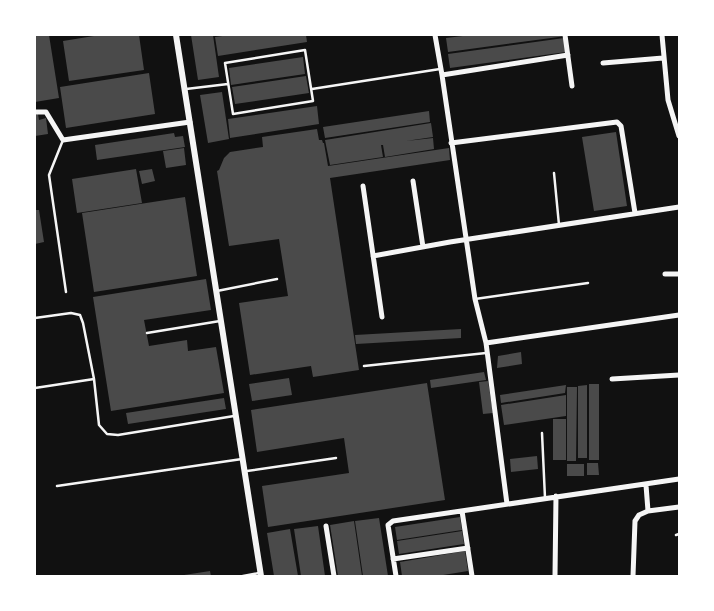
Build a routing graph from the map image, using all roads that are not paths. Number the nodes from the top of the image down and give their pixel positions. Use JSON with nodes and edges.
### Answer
{"nodes":[{"id":1,"x":176,"y":35,"type":"edge"},
{"id":2,"x":435,"y":35,"type":"edge"},
{"id":3,"x":565,"y":35,"type":"edge"},
{"id":4,"x":662,"y":35,"type":"edge"},
{"id":5,"x":568,"y":55,"type":"junction"},
{"id":6,"x":663,"y":58,"type":"junction"},
{"id":7,"x":603,"y":63,"type":"dead end"},
{"id":8,"x":442,"y":72,"type":"junction"},
{"id":9,"x":228,"y":84,"type":"junction"},
{"id":10,"x":572,"y":86,"type":"dead end"},
{"id":11,"x":312,"y":89,"type":"junction"},
{"id":12,"x":185,"y":90,"type":"junction"},
{"id":13,"x":35,"y":112,"type":"edge"},
{"id":14,"x":190,"y":122,"type":"junction"},
{"id":15,"x":679,"y":136,"type":"edge"},
{"id":16,"x":63,"y":140,"type":"junction"},
{"id":17,"x":451,"y":143,"type":"junction"},
{"id":18,"x":554,"y":174,"type":"dead end"},
{"id":19,"x":413,"y":181,"type":"dead end"},
{"id":20,"x":363,"y":186,"type":"dead end"},
{"id":21,"x":679,"y":207,"type":"edge"},
{"id":22,"x":634,"y":213,"type":"junction"},
{"id":23,"x":559,"y":225,"type":"junction"},
{"id":24,"x":466,"y":240,"type":"junction"},
{"id":25,"x":423,"y":247,"type":"junction"},
{"id":26,"x":373,"y":256,"type":"junction"},
{"id":27,"x":665,"y":274,"type":"dead end"},
{"id":28,"x":679,"y":274,"type":"edge"},
{"id":29,"x":277,"y":279,"type":"dead end"},
{"id":30,"x":588,"y":283,"type":"dead end"},
{"id":31,"x":217,"y":291,"type":"junction"},
{"id":32,"x":66,"y":292,"type":"dead end"},
{"id":33,"x":475,"y":299,"type":"junction"},
{"id":34,"x":679,"y":315,"type":"edge"},
{"id":35,"x":35,"y":318,"type":"edge"},
{"id":36,"x":382,"y":318,"type":"dead end"},
{"id":37,"x":222,"y":321,"type":"junction"},
{"id":38,"x":147,"y":333,"type":"dead end"},
{"id":39,"x":486,"y":343,"type":"junction"},
{"id":40,"x":488,"y":353,"type":"junction"},
{"id":41,"x":364,"y":366,"type":"dead end"},
{"id":42,"x":679,"y":376,"type":"edge"},
{"id":43,"x":94,"y":379,"type":"junction"},
{"id":44,"x":612,"y":379,"type":"dead end"},
{"id":45,"x":35,"y":388,"type":"edge"},
{"id":46,"x":236,"y":416,"type":"junction"},
{"id":47,"x":542,"y":432,"type":"dead end"},
{"id":48,"x":243,"y":458,"type":"junction"},
{"id":49,"x":336,"y":458,"type":"dead end"},
{"id":50,"x":245,"y":472,"type":"junction"},
{"id":51,"x":679,"y":479,"type":"edge"},
{"id":52,"x":646,"y":485,"type":"junction"},
{"id":53,"x":56,"y":486,"type":"dead end"},
{"id":54,"x":556,"y":496,"type":"junction"},
{"id":55,"x":546,"y":498,"type":"junction"},
{"id":56,"x":507,"y":504,"type":"junction"},
{"id":57,"x":679,"y":506,"type":"edge"},
{"id":58,"x":462,"y":511,"type":"junction"},
{"id":59,"x":648,"y":511,"type":"junction"},
{"id":60,"x":326,"y":526,"type":"dead end"},
{"id":61,"x":468,"y":548,"type":"junction"},
{"id":62,"x":393,"y":559,"type":"junction"},
{"id":63,"x":261,"y":574,"type":"edge"},
{"id":64,"x":243,"y":576,"type":"edge"},
{"id":65,"x":334,"y":576,"type":"edge"},
{"id":66,"x":396,"y":576,"type":"edge"},
{"id":67,"x":472,"y":576,"type":"edge"},
{"id":68,"x":555,"y":576,"type":"edge"},
{"id":69,"x":633,"y":576,"type":"edge"}],
"edges":[{"from":1,"to":12,"type":"street"},
{"from":2,"to":8,"type":"street"},
{"from":3,"to":5,"type":"street"},
{"from":4,"to":6,"type":"street"},
{"from":5,"to":8,"type":"street"},
{"from":5,"to":10,"type":"street"},
{"from":6,"to":7,"type":"street"},
{"from":6,"to":15,"type":"street"},
{"from":8,"to":11,"type":"lane"},
{"from":8,"to":17,"type":"street"},
{"from":9,"to":11,"type":"lane"},
{"from":9,"to":11,"type":"lane"},
{"from":9,"to":12,"type":"lane"},
{"from":12,"to":14,"type":"street"},
{"from":13,"to":16,"type":"street"},
{"from":14,"to":16,"type":"street"},
{"from":14,"to":31,"type":"street"},
{"from":16,"to":32,"type":"lane"},
{"from":17,"to":22,"type":"street"},
{"from":17,"to":24,"type":"street"},
{"from":18,"to":23,"type":"lane"},
{"from":19,"to":25,"type":"street"},
{"from":20,"to":26,"type":"street"},
{"from":21,"to":22,"type":"street"},
{"from":22,"to":23,"type":"street"},
{"from":23,"to":24,"type":"street"},
{"from":24,"to":25,"type":"street"},
{"from":24,"to":33,"type":"street"},
{"from":25,"to":26,"type":"street"},
{"from":26,"to":36,"type":"street"},
{"from":27,"to":28,"type":"street"},
{"from":29,"to":31,"type":"lane"},
{"from":30,"to":33,"type":"lane"},
{"from":31,"to":37,"type":"street"},
{"from":33,"to":39,"type":"street"},
{"from":34,"to":39,"type":"street"},
{"from":35,"to":43,"type":"lane"},
{"from":37,"to":38,"type":"lane"},
{"from":37,"to":46,"type":"street"},
{"from":39,"to":40,"type":"street"},
{"from":40,"to":41,"type":"lane"},
{"from":40,"to":56,"type":"street"},
{"from":42,"to":44,"type":"street"},
{"from":43,"to":45,"type":"lane"},
{"from":43,"to":46,"type":"lane"},
{"from":46,"to":48,"type":"street"},
{"from":47,"to":55,"type":"lane"},
{"from":48,"to":50,"type":"street"},
{"from":48,"to":53,"type":"lane"},
{"from":49,"to":50,"type":"lane"},
{"from":50,"to":63,"type":"street"},
{"from":51,"to":52,"type":"street"},
{"from":52,"to":54,"type":"street"},
{"from":52,"to":59,"type":"street"},
{"from":54,"to":55,"type":"street"},
{"from":54,"to":68,"type":"street"},
{"from":55,"to":56,"type":"street"},
{"from":56,"to":58,"type":"street"},
{"from":57,"to":59,"type":"street"},
{"from":58,"to":61,"type":"street"},
{"from":58,"to":62,"type":"street"},
{"from":59,"to":69,"type":"street"},
{"from":60,"to":65,"type":"street"},
{"from":61,"to":62,"type":"street"},
{"from":61,"to":67,"type":"street"},
{"from":62,"to":66,"type":"street"},
{"from":63,"to":64,"type":"lane"}]}
